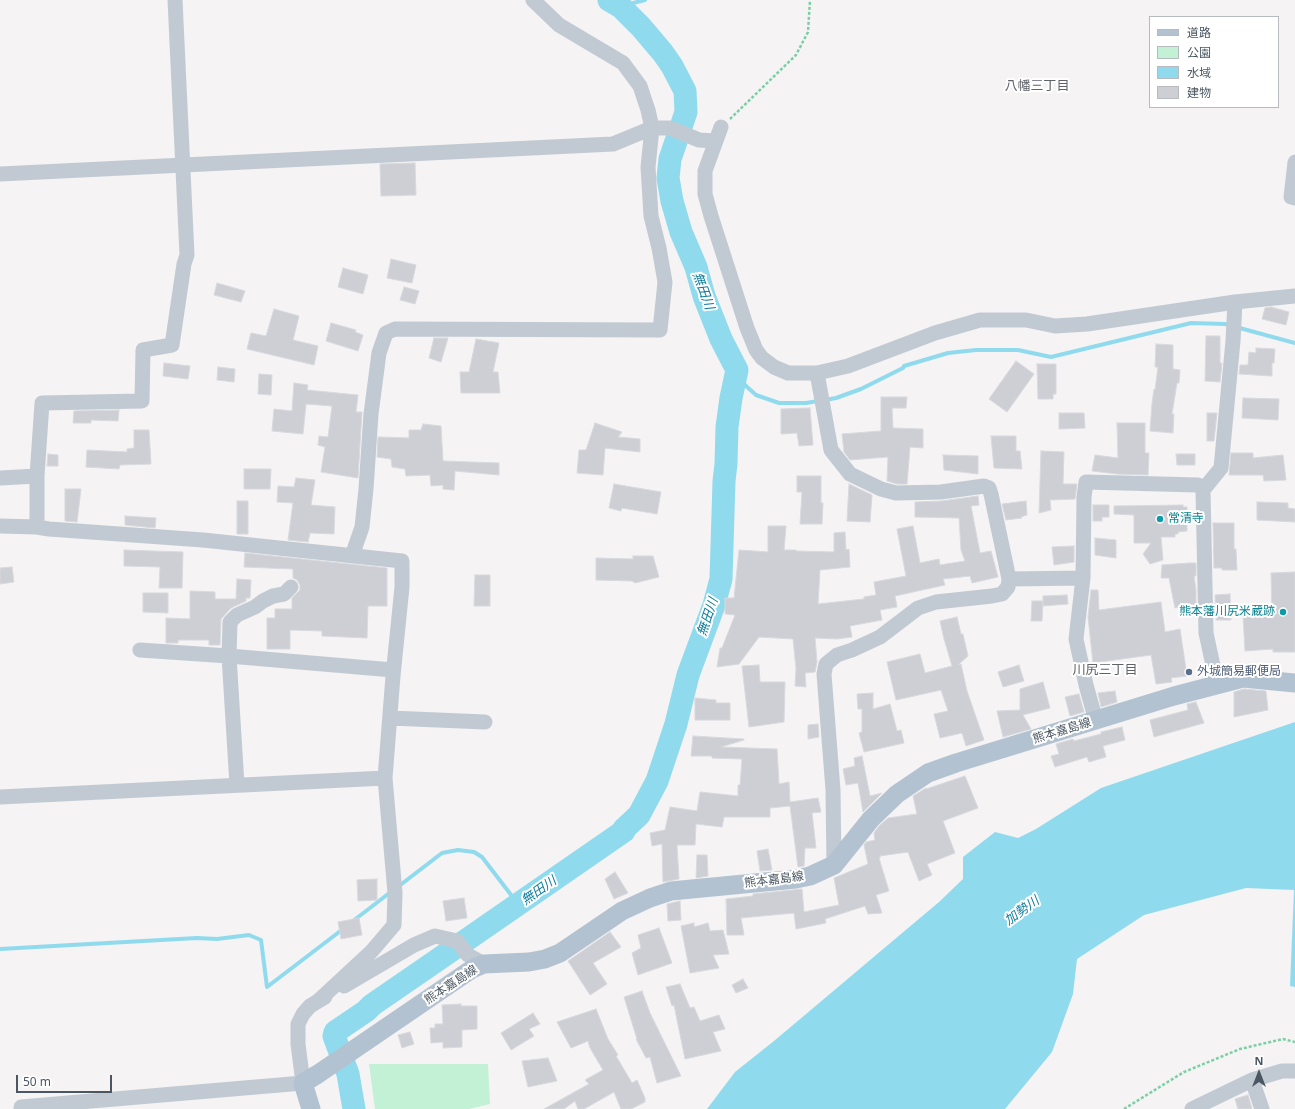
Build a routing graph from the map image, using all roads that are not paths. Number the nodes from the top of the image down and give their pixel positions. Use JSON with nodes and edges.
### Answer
{"nodes":[{"id":1,"x":175,"y":0,"type":"edge"},
{"id":2,"x":533,"y":0,"type":"edge"},
{"id":3,"x":658,"y":128,"type":"junction"},
{"id":4,"x":1295,"y":162,"type":"edge"},
{"id":5,"x":182,"y":165,"type":"junction"},
{"id":6,"x":0,"y":174,"type":"edge"},
{"id":7,"x":1295,"y":198,"type":"edge"},
{"id":8,"x":1295,"y":296,"type":"edge"},
{"id":9,"x":1235,"y":306,"type":"junction"},
{"id":10,"x":817,"y":373,"type":"junction"},
{"id":11,"x":36,"y":476,"type":"junction"},
{"id":12,"x":0,"y":478,"type":"edge"},
{"id":13,"x":1203,"y":490,"type":"junction"},
{"id":14,"x":0,"y":526,"type":"edge"},
{"id":15,"x":37,"y":526,"type":"junction"},
{"id":16,"x":352,"y":556,"type":"junction"},
{"id":17,"x":1083,"y":578,"type":"junction"},
{"id":18,"x":1009,"y":579,"type":"junction"},
{"id":19,"x":291,"y":587,"type":"dead end"},
{"id":20,"x":140,"y":650,"type":"dead end"},
{"id":21,"x":229,"y":656,"type":"junction"},
{"id":22,"x":393,"y":670,"type":"junction"},
{"id":23,"x":1295,"y":683,"type":"edge"},
{"id":24,"x":1217,"y":684,"type":"junction"},
{"id":25,"x":390,"y":718,"type":"junction"},
{"id":26,"x":1096,"y":721,"type":"junction"},
{"id":27,"x":485,"y":722,"type":"dead end"},
{"id":28,"x":385,"y":778,"type":"junction"},
{"id":29,"x":237,"y":785,"type":"junction"},
{"id":30,"x":0,"y":796,"type":"edge"},
{"id":31,"x":834,"y":865,"type":"junction"},
{"id":32,"x":484,"y":964,"type":"junction"},
{"id":33,"x":317,"y":1002,"type":"junction"},
{"id":34,"x":1295,"y":1071,"type":"edge"},
{"id":35,"x":310,"y":1078,"type":"junction"},
{"id":36,"x":1252,"y":1080,"type":"junction"},
{"id":37,"x":20,"y":1109,"type":"edge"},
{"id":38,"x":311,"y":1109,"type":"edge"},
{"id":39,"x":1192,"y":1109,"type":"edge"},
{"id":40,"x":1262,"y":1109,"type":"edge"}],
"edges":[{"from":1,"to":5,"type":"street"},
{"from":2,"to":3,"type":"street"},
{"from":3,"to":5,"type":"street"},
{"from":3,"to":10,"type":"street"},
{"from":3,"to":16,"type":"street"},
{"from":4,"to":7,"type":"street"},
{"from":5,"to":6,"type":"street"},
{"from":5,"to":11,"type":"street"},
{"from":8,"to":9,"type":"street"},
{"from":9,"to":10,"type":"street"},
{"from":9,"to":13,"type":"street"},
{"from":10,"to":18,"type":"street"},
{"from":11,"to":12,"type":"street"},
{"from":11,"to":15,"type":"street"},
{"from":13,"to":17,"type":"street"},
{"from":13,"to":24,"type":"street"},
{"from":14,"to":15,"type":"street"},
{"from":15,"to":16,"type":"street"},
{"from":16,"to":22,"type":"street"},
{"from":17,"to":18,"type":"street"},
{"from":17,"to":26,"type":"street"},
{"from":18,"to":31,"type":"street"},
{"from":19,"to":21,"type":"street"},
{"from":20,"to":21,"type":"street"},
{"from":21,"to":22,"type":"street"},
{"from":21,"to":29,"type":"street"},
{"from":22,"to":25,"type":"street"},
{"from":23,"to":24,"type":"main road","name":"熊本嘉島線"},
{"from":24,"to":26,"type":"main road","name":"熊本嘉島線"},
{"from":25,"to":27,"type":"street"},
{"from":25,"to":28,"type":"street"},
{"from":26,"to":31,"type":"main road","name":"熊本嘉島線"},
{"from":28,"to":29,"type":"street"},
{"from":28,"to":33,"type":"street"},
{"from":29,"to":30,"type":"street"},
{"from":31,"to":32,"type":"main road","name":"熊本嘉島線"},
{"from":32,"to":33,"type":"street"},
{"from":32,"to":35,"type":"main road","name":"熊本嘉島線"},
{"from":33,"to":35,"type":"street"},
{"from":34,"to":36,"type":"street"},
{"from":35,"to":37,"type":"street"},
{"from":35,"to":38,"type":"main road"},
{"from":36,"to":39,"type":"street"},
{"from":36,"to":40,"type":"street"}]}
